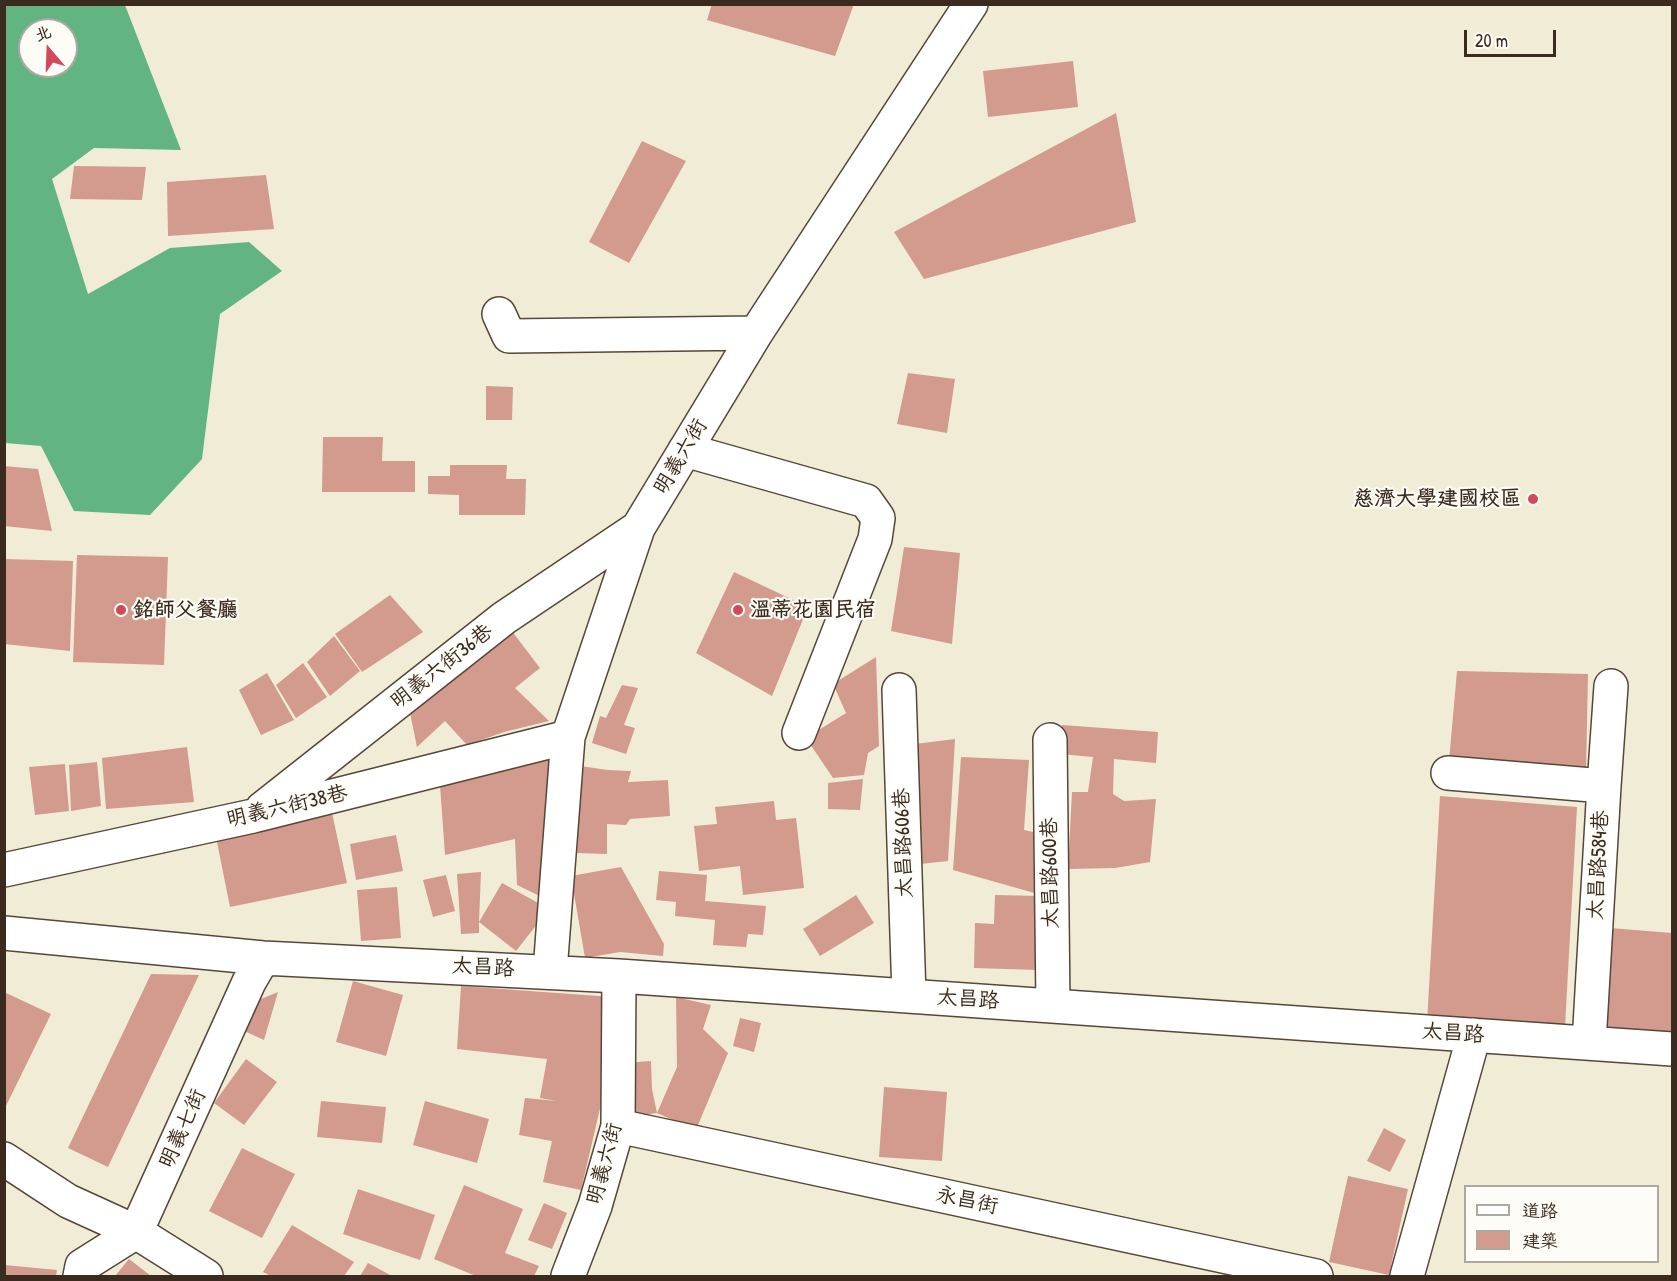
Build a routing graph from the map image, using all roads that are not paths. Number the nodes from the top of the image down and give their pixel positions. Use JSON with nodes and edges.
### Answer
{"nodes":[{"id":1,"x":971,"y":4,"type":"edge"},
{"id":2,"x":499,"y":314,"type":"dead end"},
{"id":3,"x":756,"y":333,"type":"junction"},
{"id":4,"x":685,"y":450,"type":"junction"},
{"id":5,"x":638,"y":528,"type":"junction"},
{"id":6,"x":1611,"y":686,"type":"dead end"},
{"id":7,"x":899,"y":690,"type":"dead end"},
{"id":8,"x":799,"y":733,"type":"dead end"},
{"id":9,"x":568,"y":737,"type":"junction"},
{"id":10,"x":1050,"y":740,"type":"dead end"},
{"id":11,"x":1448,"y":773,"type":"dead end"},
{"id":12,"x":1604,"y":786,"type":"junction"},
{"id":13,"x":254,"y":816,"type":"junction"},
{"id":14,"x":4,"y":870,"type":"edge"},
{"id":15,"x":4,"y":933,"type":"edge"},
{"id":16,"x":263,"y":958,"type":"junction"},
{"id":17,"x":550,"y":971,"type":"junction"},
{"id":18,"x":619,"y":976,"type":"junction"},
{"id":19,"x":909,"y":996,"type":"junction"},
{"id":20,"x":1053,"y":1006,"type":"junction"},
{"id":21,"x":1474,"y":1035,"type":"junction"},
{"id":22,"x":1589,"y":1043,"type":"junction"},
{"id":23,"x":1672,"y":1049,"type":"edge"},
{"id":24,"x":618,"y":1126,"type":"junction"},
{"id":25,"x":4,"y":1159,"type":"edge"},
{"id":26,"x":136,"y":1233,"type":"junction"},
{"id":27,"x":80,"y":1276,"type":"edge"},
{"id":28,"x":206,"y":1276,"type":"edge"},
{"id":29,"x":568,"y":1276,"type":"edge"},
{"id":30,"x":1316,"y":1276,"type":"edge"},
{"id":31,"x":1407,"y":1276,"type":"edge"}],
"edges":[{"from":1,"to":3,"type":"street","name":"明義六街"},
{"from":2,"to":3,"type":"street"},
{"from":3,"to":4,"type":"street","name":"明義六街"},
{"from":4,"to":5,"type":"street","name":"明義六街"},
{"from":4,"to":8,"type":"street"},
{"from":5,"to":9,"type":"street","name":"明義六街"},
{"from":5,"to":13,"type":"street","name":"明義六街36巷"},
{"from":6,"to":12,"type":"street","name":"太昌路584巷"},
{"from":7,"to":19,"type":"street","name":"太昌路606巷"},
{"from":9,"to":13,"type":"street","name":"明義六街38巷"},
{"from":9,"to":17,"type":"street","name":"明義六街"},
{"from":10,"to":20,"type":"street","name":"太昌路600巷"},
{"from":11,"to":12,"type":"street"},
{"from":12,"to":22,"type":"street","name":"太昌路584巷"},
{"from":13,"to":14,"type":"street","name":"明義六街38巷"},
{"from":15,"to":16,"type":"street","name":"太昌路"},
{"from":16,"to":17,"type":"street","name":"太昌路"},
{"from":16,"to":26,"type":"street","name":"明義七街"},
{"from":17,"to":18,"type":"street","name":"太昌路"},
{"from":18,"to":19,"type":"street","name":"太昌路"},
{"from":18,"to":24,"type":"street","name":"明義六街"},
{"from":19,"to":20,"type":"street","name":"太昌路"},
{"from":20,"to":21,"type":"street","name":"太昌路"},
{"from":21,"to":22,"type":"street","name":"太昌路"},
{"from":21,"to":31,"type":"street"},
{"from":22,"to":23,"type":"street","name":"太昌路"},
{"from":24,"to":29,"type":"street","name":"明義六街"},
{"from":24,"to":30,"type":"street","name":"永昌街"},
{"from":25,"to":26,"type":"street"},
{"from":26,"to":27,"type":"street"},
{"from":26,"to":28,"type":"street"}]}
